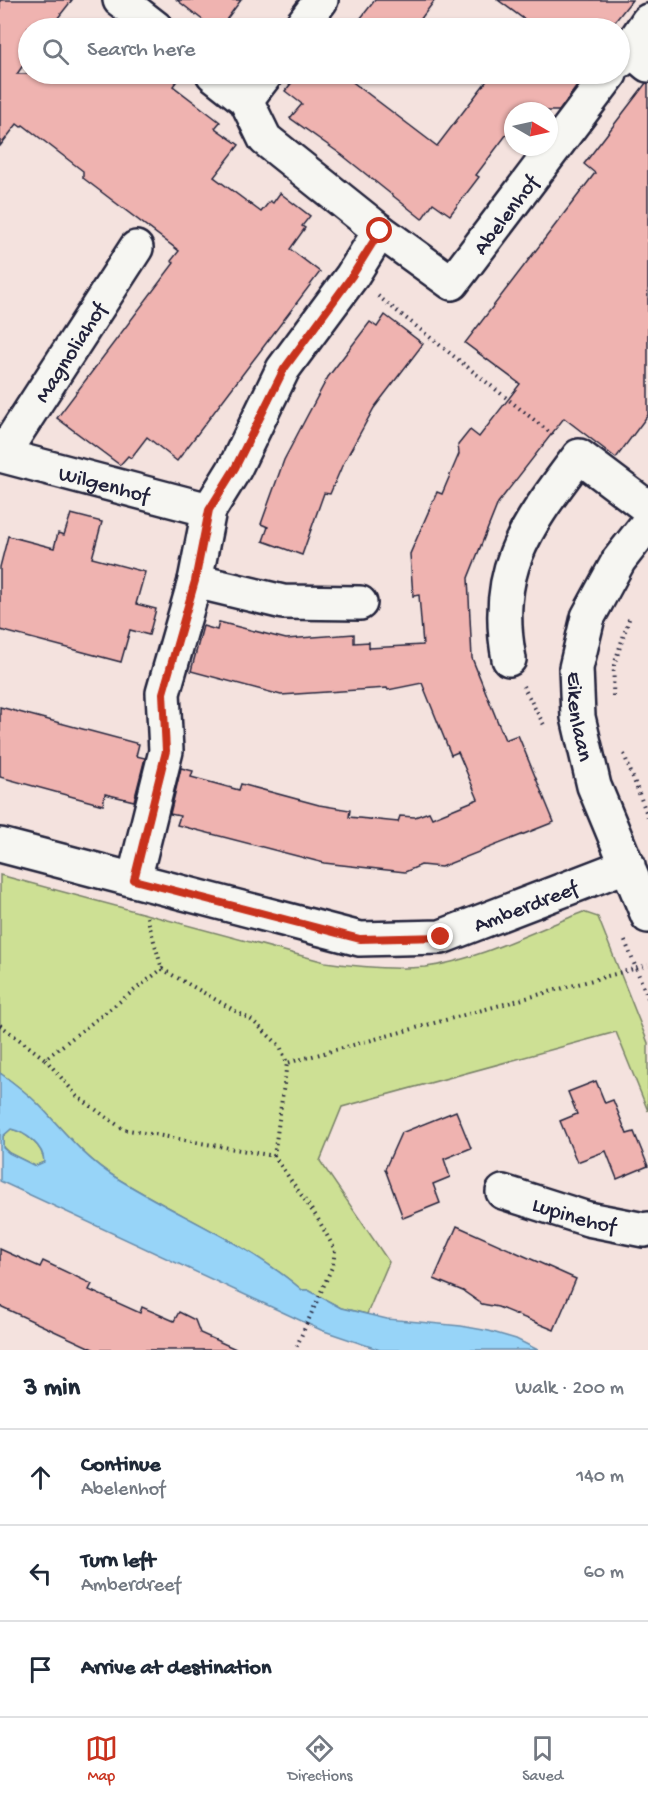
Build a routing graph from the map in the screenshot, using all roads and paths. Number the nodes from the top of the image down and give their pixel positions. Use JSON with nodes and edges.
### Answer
{"nodes":[{"id":1,"x":120,"y":0,"type":"edge"},
{"id":2,"x":321,"y":0,"type":"edge"},
{"id":3,"x":143,"y":18,"type":"edge"},
{"id":4,"x":308,"y":18,"type":"edge"},
{"id":5,"x":648,"y":21,"type":"edge"},
{"id":6,"x":630,"y":56,"type":"edge"},
{"id":7,"x":226,"y":84,"type":"edge"},
{"id":8,"x":258,"y":84,"type":"edge"},
{"id":9,"x":610,"y":84,"type":"edge"},
{"id":10,"x":246,"y":100,"type":"junction"},
{"id":11,"x":380,"y":231,"type":"junction"},
{"id":12,"x":136,"y":248,"type":"dead end"},
{"id":13,"x":352,"y":276,"type":"junction"},
{"id":14,"x":1,"y":455,"type":"edge"},
{"id":15,"x":579,"y":456,"type":"junction"},
{"id":16,"x":648,"y":508,"type":"edge"},
{"id":17,"x":209,"y":510,"type":"junction"},
{"id":18,"x":648,"y":523,"type":"edge"},
{"id":19,"x":195,"y":581,"type":"junction"},
{"id":20,"x":360,"y":603,"type":"dead end"},
{"id":21,"x":633,"y":609,"type":"dead end"},
{"id":22,"x":509,"y":659,"type":"joint"},
{"id":23,"x":613,"y":705,"type":"dead end"},
{"id":24,"x":546,"y":730,"type":"dead end"},
{"id":25,"x":622,"y":749,"type":"dead end"},
{"id":26,"x":648,"y":817,"type":"edge"},
{"id":27,"x":0,"y":845,"type":"edge"},
{"id":28,"x":628,"y":865,"type":"junction"},
{"id":29,"x":135,"y":881,"type":"junction"},
{"id":30,"x":648,"y":916,"type":"edge"},
{"id":31,"x":648,"y":965,"type":"edge"},
{"id":32,"x":162,"y":969,"type":"junction"},
{"id":33,"x":0,"y":1025,"type":"edge"},
{"id":34,"x":45,"y":1059,"type":"junction"},
{"id":35,"x":287,"y":1063,"type":"junction"},
{"id":36,"x":274,"y":1156,"type":"junction"},
{"id":37,"x":503,"y":1192,"type":"dead end"},
{"id":38,"x":648,"y":1229,"type":"edge"},
{"id":39,"x":295,"y":1350,"type":"edge"}],
"edges":[{"from":1,"to":3,"type":"street"},
{"from":2,"to":4,"type":"street"},
{"from":5,"to":6,"type":"street","name":"Abelenhof"},
{"from":7,"to":10,"type":"street","name":"Abelenhof"},
{"from":8,"to":10,"type":"street"},
{"from":9,"to":11,"type":"street","name":"Abelenhof"},
{"from":10,"to":11,"type":"street","name":"Abelenhof"},
{"from":11,"to":13,"type":"street"},
{"from":12,"to":14,"type":"street","name":"Magnoliahof"},
{"from":13,"to":15,"type":"path"},
{"from":13,"to":17,"type":"street"},
{"from":14,"to":17,"type":"street","name":"Wilgenhof"},
{"from":15,"to":16,"type":"street"},
{"from":15,"to":22,"type":"street"},
{"from":17,"to":19,"type":"street"},
{"from":18,"to":28,"type":"street","name":"Eikenlaan"},
{"from":19,"to":20,"type":"street"},
{"from":19,"to":29,"type":"street"},
{"from":21,"to":23,"type":"path","name":"Eikenlaan"},
{"from":22,"to":24,"type":"path"},
{"from":25,"to":26,"type":"path","name":"Eikenlaan"},
{"from":27,"to":29,"type":"street","name":"Amberdreef"},
{"from":28,"to":29,"type":"street","name":"Amberdreef"},
{"from":28,"to":30,"type":"street","name":"Eikenlaan"},
{"from":29,"to":32,"type":"path"},
{"from":31,"to":35,"type":"path"},
{"from":32,"to":34,"type":"path"},
{"from":32,"to":35,"type":"path"},
{"from":33,"to":34,"type":"path"},
{"from":34,"to":36,"type":"path"},
{"from":35,"to":36,"type":"path"},
{"from":36,"to":39,"type":"path"},
{"from":37,"to":38,"type":"street","name":"Lupinehof"}]}
